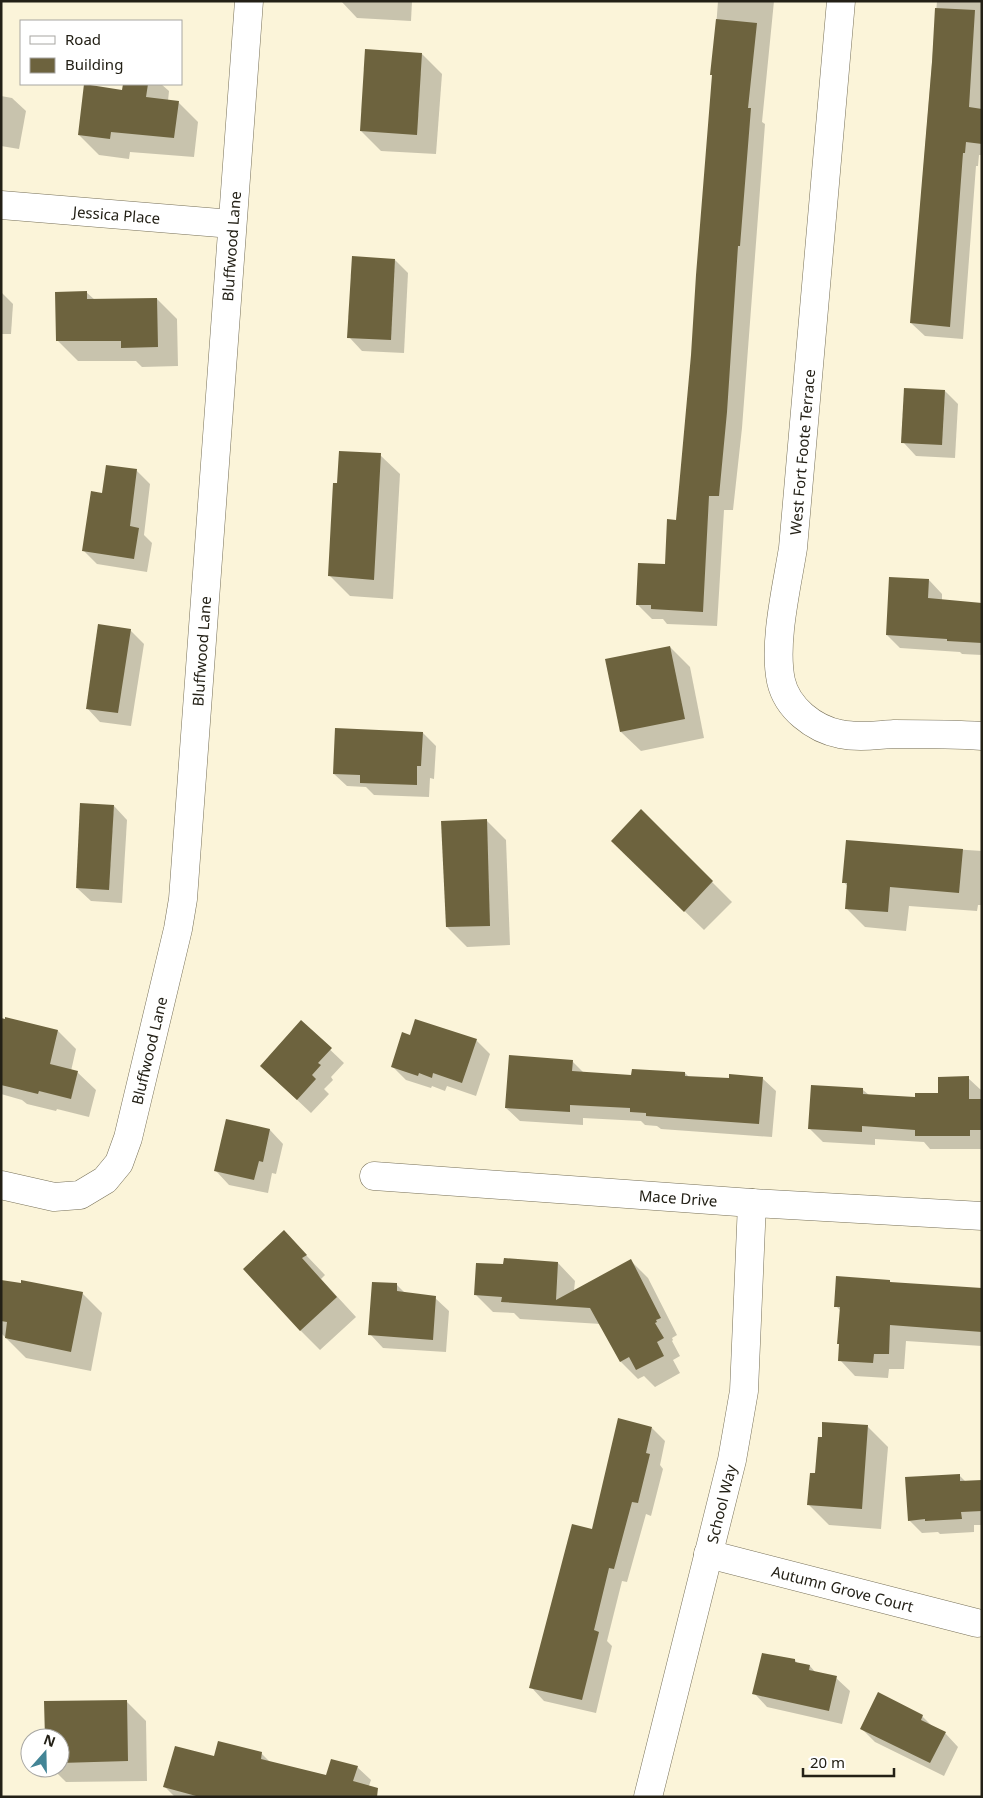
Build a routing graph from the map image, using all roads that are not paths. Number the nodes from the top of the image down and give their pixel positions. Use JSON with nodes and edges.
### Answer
{"nodes":[{"id":1,"x":249,"y":1,"type":"edge"},
{"id":2,"x":841,"y":1,"type":"edge"},
{"id":3,"x":1,"y":205,"type":"edge"},
{"id":4,"x":232,"y":224,"type":"junction"},
{"id":5,"x":980,"y":736,"type":"edge"},
{"id":6,"x":374,"y":1176,"type":"dead end"},
{"id":7,"x":1,"y":1185,"type":"edge"},
{"id":8,"x":752,"y":1203,"type":"junction"},
{"id":9,"x":982,"y":1216,"type":"edge"},
{"id":10,"x":708,"y":1554,"type":"junction"},
{"id":11,"x":977,"y":1623,"type":"dead end"},
{"id":12,"x":648,"y":1797,"type":"edge"}],
"edges":[{"from":1,"to":4,"type":"street","name":"Bluffwood Lane"},
{"from":2,"to":5,"type":"street","name":"West Fort Foote Terrace"},
{"from":3,"to":4,"type":"street","name":"Jessica Place"},
{"from":4,"to":7,"type":"street","name":"Bluffwood Lane"},
{"from":6,"to":8,"type":"street","name":"Mace Drive"},
{"from":8,"to":9,"type":"street","name":"Mace Drive"},
{"from":8,"to":10,"type":"street","name":"School Way"},
{"from":10,"to":11,"type":"street","name":"Autumn Grove Court"},
{"from":10,"to":12,"type":"street","name":"School Way"}]}
